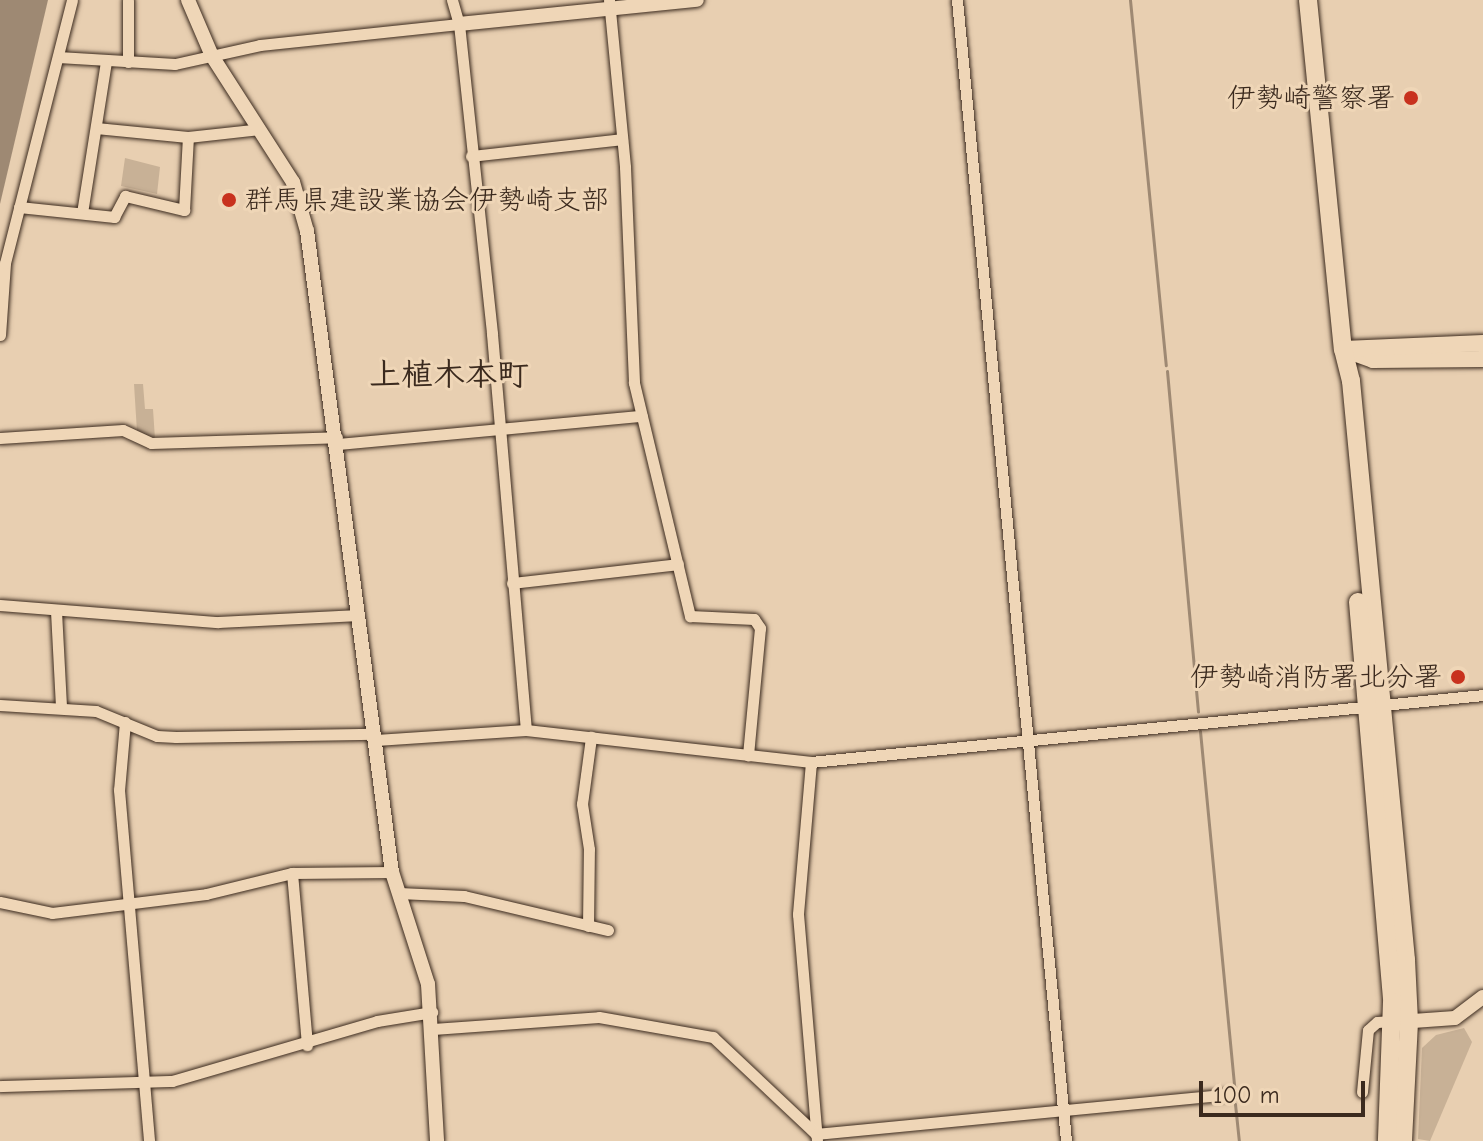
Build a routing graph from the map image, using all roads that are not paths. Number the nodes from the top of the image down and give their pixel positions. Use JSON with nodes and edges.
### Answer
{"nodes":[{"id":1,"x":72,"y":0,"type":"edge"},
{"id":2,"x":128,"y":0,"type":"edge"},
{"id":3,"x":188,"y":0,"type":"edge"},
{"id":4,"x":452,"y":0,"type":"edge"},
{"id":5,"x":697,"y":0,"type":"edge"},
{"id":6,"x":957,"y":0,"type":"edge"},
{"id":7,"x":1308,"y":0,"type":"edge"},
{"id":8,"x":609,"y":4,"type":"edge"},
{"id":9,"x":459,"y":24,"type":"junction"},
{"id":10,"x":212,"y":56,"type":"junction"},
{"id":11,"x":58,"y":57,"type":"junction"},
{"id":12,"x":106,"y":61,"type":"junction"},
{"id":13,"x":128,"y":62,"type":"junction"},
{"id":14,"x":96,"y":128,"type":"junction"},
{"id":15,"x":260,"y":129,"type":"junction"},
{"id":16,"x":188,"y":137,"type":"junction"},
{"id":17,"x":622,"y":139,"type":"junction"},
{"id":18,"x":471,"y":156,"type":"junction"},
{"id":19,"x":19,"y":207,"type":"junction"},
{"id":20,"x":82,"y":213,"type":"junction"},
{"id":21,"x":0,"y":335,"type":"edge"},
{"id":22,"x":1483,"y":343,"type":"edge"},
{"id":23,"x":1343,"y":349,"type":"junction"},
{"id":24,"x":1483,"y":359,"type":"edge"},
{"id":25,"x":642,"y":416,"type":"junction"},
{"id":26,"x":498,"y":429,"type":"junction"},
{"id":27,"x":0,"y":438,"type":"edge"},
{"id":28,"x":337,"y":441,"type":"junction"},
{"id":29,"x":678,"y":564,"type":"junction"},
{"id":30,"x":512,"y":583,"type":"junction"},
{"id":31,"x":0,"y":605,"type":"edge"},
{"id":32,"x":56,"y":611,"type":"junction"},
{"id":33,"x":359,"y":615,"type":"junction"},
{"id":34,"x":1483,"y":695,"type":"edge"},
{"id":35,"x":0,"y":705,"type":"edge"},
{"id":36,"x":1375,"y":705,"type":"junction"},
{"id":37,"x":61,"y":706,"type":"junction"},
{"id":38,"x":125,"y":722,"type":"junction"},
{"id":39,"x":526,"y":730,"type":"junction"},
{"id":40,"x":375,"y":737,"type":"junction"},
{"id":41,"x":591,"y":737,"type":"junction"},
{"id":42,"x":1027,"y":739,"type":"junction"},
{"id":43,"x":748,"y":755,"type":"junction"},
{"id":44,"x":811,"y":762,"type":"junction"},
{"id":45,"x":392,"y":872,"type":"junction"},
{"id":46,"x":292,"y":873,"type":"junction"},
{"id":47,"x":399,"y":893,"type":"junction"},
{"id":48,"x":0,"y":902,"type":"edge"},
{"id":49,"x":130,"y":904,"type":"junction"},
{"id":50,"x":588,"y":926,"type":"junction"},
{"id":51,"x":608,"y":930,"type":"dead end"},
{"id":52,"x":1483,"y":997,"type":"edge"},
{"id":53,"x":432,"y":1012,"type":"junction"},
{"id":54,"x":1401,"y":1022,"type":"junction"},
{"id":55,"x":433,"y":1029,"type":"junction"},
{"id":56,"x":307,"y":1045,"type":"junction"},
{"id":57,"x":144,"y":1084,"type":"junction"},
{"id":58,"x":0,"y":1086,"type":"edge"},
{"id":59,"x":1362,"y":1092,"type":"dead end"},
{"id":60,"x":1230,"y":1094,"type":"dead end"},
{"id":61,"x":1063,"y":1111,"type":"junction"},
{"id":62,"x":816,"y":1137,"type":"edge"},
{"id":63,"x":149,"y":1141,"type":"edge"},
{"id":64,"x":437,"y":1141,"type":"edge"},
{"id":65,"x":1066,"y":1141,"type":"edge"},
{"id":66,"x":1387,"y":1141,"type":"edge"},
{"id":67,"x":1403,"y":1141,"type":"edge"}],
"edges":[{"from":1,"to":11,"type":"street"},
{"from":2,"to":13,"type":"street"},
{"from":3,"to":10,"type":"street"},
{"from":4,"to":9,"type":"street"},
{"from":5,"to":8,"type":"street"},
{"from":6,"to":42,"type":"street"},
{"from":7,"to":23,"type":"highway"},
{"from":8,"to":9,"type":"street"},
{"from":8,"to":17,"type":"street"},
{"from":9,"to":10,"type":"street"},
{"from":9,"to":18,"type":"street"},
{"from":10,"to":13,"type":"street"},
{"from":10,"to":15,"type":"street"},
{"from":11,"to":12,"type":"street"},
{"from":11,"to":19,"type":"street"},
{"from":12,"to":13,"type":"street"},
{"from":12,"to":14,"type":"street"},
{"from":14,"to":16,"type":"street"},
{"from":14,"to":20,"type":"street"},
{"from":15,"to":16,"type":"street"},
{"from":15,"to":28,"type":"street"},
{"from":16,"to":20,"type":"street"},
{"from":17,"to":18,"type":"street"},
{"from":17,"to":25,"type":"street"},
{"from":18,"to":26,"type":"street"},
{"from":19,"to":20,"type":"street"},
{"from":19,"to":21,"type":"street"},
{"from":22,"to":23,"type":"main road"},
{"from":23,"to":24,"type":"main road"},
{"from":23,"to":36,"type":"highway"},
{"from":25,"to":26,"type":"street"},
{"from":25,"to":29,"type":"street"},
{"from":26,"to":28,"type":"street"},
{"from":26,"to":30,"type":"street"},
{"from":27,"to":28,"type":"street"},
{"from":28,"to":33,"type":"street"},
{"from":29,"to":30,"type":"street"},
{"from":29,"to":43,"type":"street"},
{"from":30,"to":39,"type":"street"},
{"from":31,"to":32,"type":"street"},
{"from":32,"to":33,"type":"street"},
{"from":32,"to":37,"type":"street"},
{"from":33,"to":40,"type":"street"},
{"from":34,"to":36,"type":"street"},
{"from":35,"to":37,"type":"street"},
{"from":36,"to":42,"type":"street"},
{"from":36,"to":54,"type":"highway"},
{"from":37,"to":38,"type":"street"},
{"from":38,"to":40,"type":"street"},
{"from":38,"to":49,"type":"street"},
{"from":39,"to":40,"type":"street"},
{"from":39,"to":41,"type":"street"},
{"from":40,"to":45,"type":"street"},
{"from":41,"to":43,"type":"street"},
{"from":41,"to":50,"type":"street"},
{"from":42,"to":44,"type":"street"},
{"from":42,"to":61,"type":"street"},
{"from":43,"to":44,"type":"street"},
{"from":44,"to":62,"type":"street"},
{"from":45,"to":46,"type":"street"},
{"from":45,"to":47,"type":"street"},
{"from":46,"to":49,"type":"street"},
{"from":46,"to":56,"type":"street"},
{"from":47,"to":50,"type":"street"},
{"from":47,"to":53,"type":"street"},
{"from":48,"to":49,"type":"street"},
{"from":49,"to":57,"type":"street"},
{"from":50,"to":51,"type":"street"},
{"from":52,"to":54,"type":"street"},
{"from":53,"to":55,"type":"street"},
{"from":53,"to":56,"type":"street"},
{"from":54,"to":59,"type":"street"},
{"from":54,"to":66,"type":"highway"},
{"from":54,"to":67,"type":"highway"},
{"from":55,"to":62,"type":"street"},
{"from":55,"to":64,"type":"street"},
{"from":56,"to":57,"type":"street"},
{"from":57,"to":58,"type":"street"},
{"from":57,"to":63,"type":"street"},
{"from":60,"to":61,"type":"street"},
{"from":61,"to":62,"type":"street"},
{"from":61,"to":65,"type":"street"}]}
